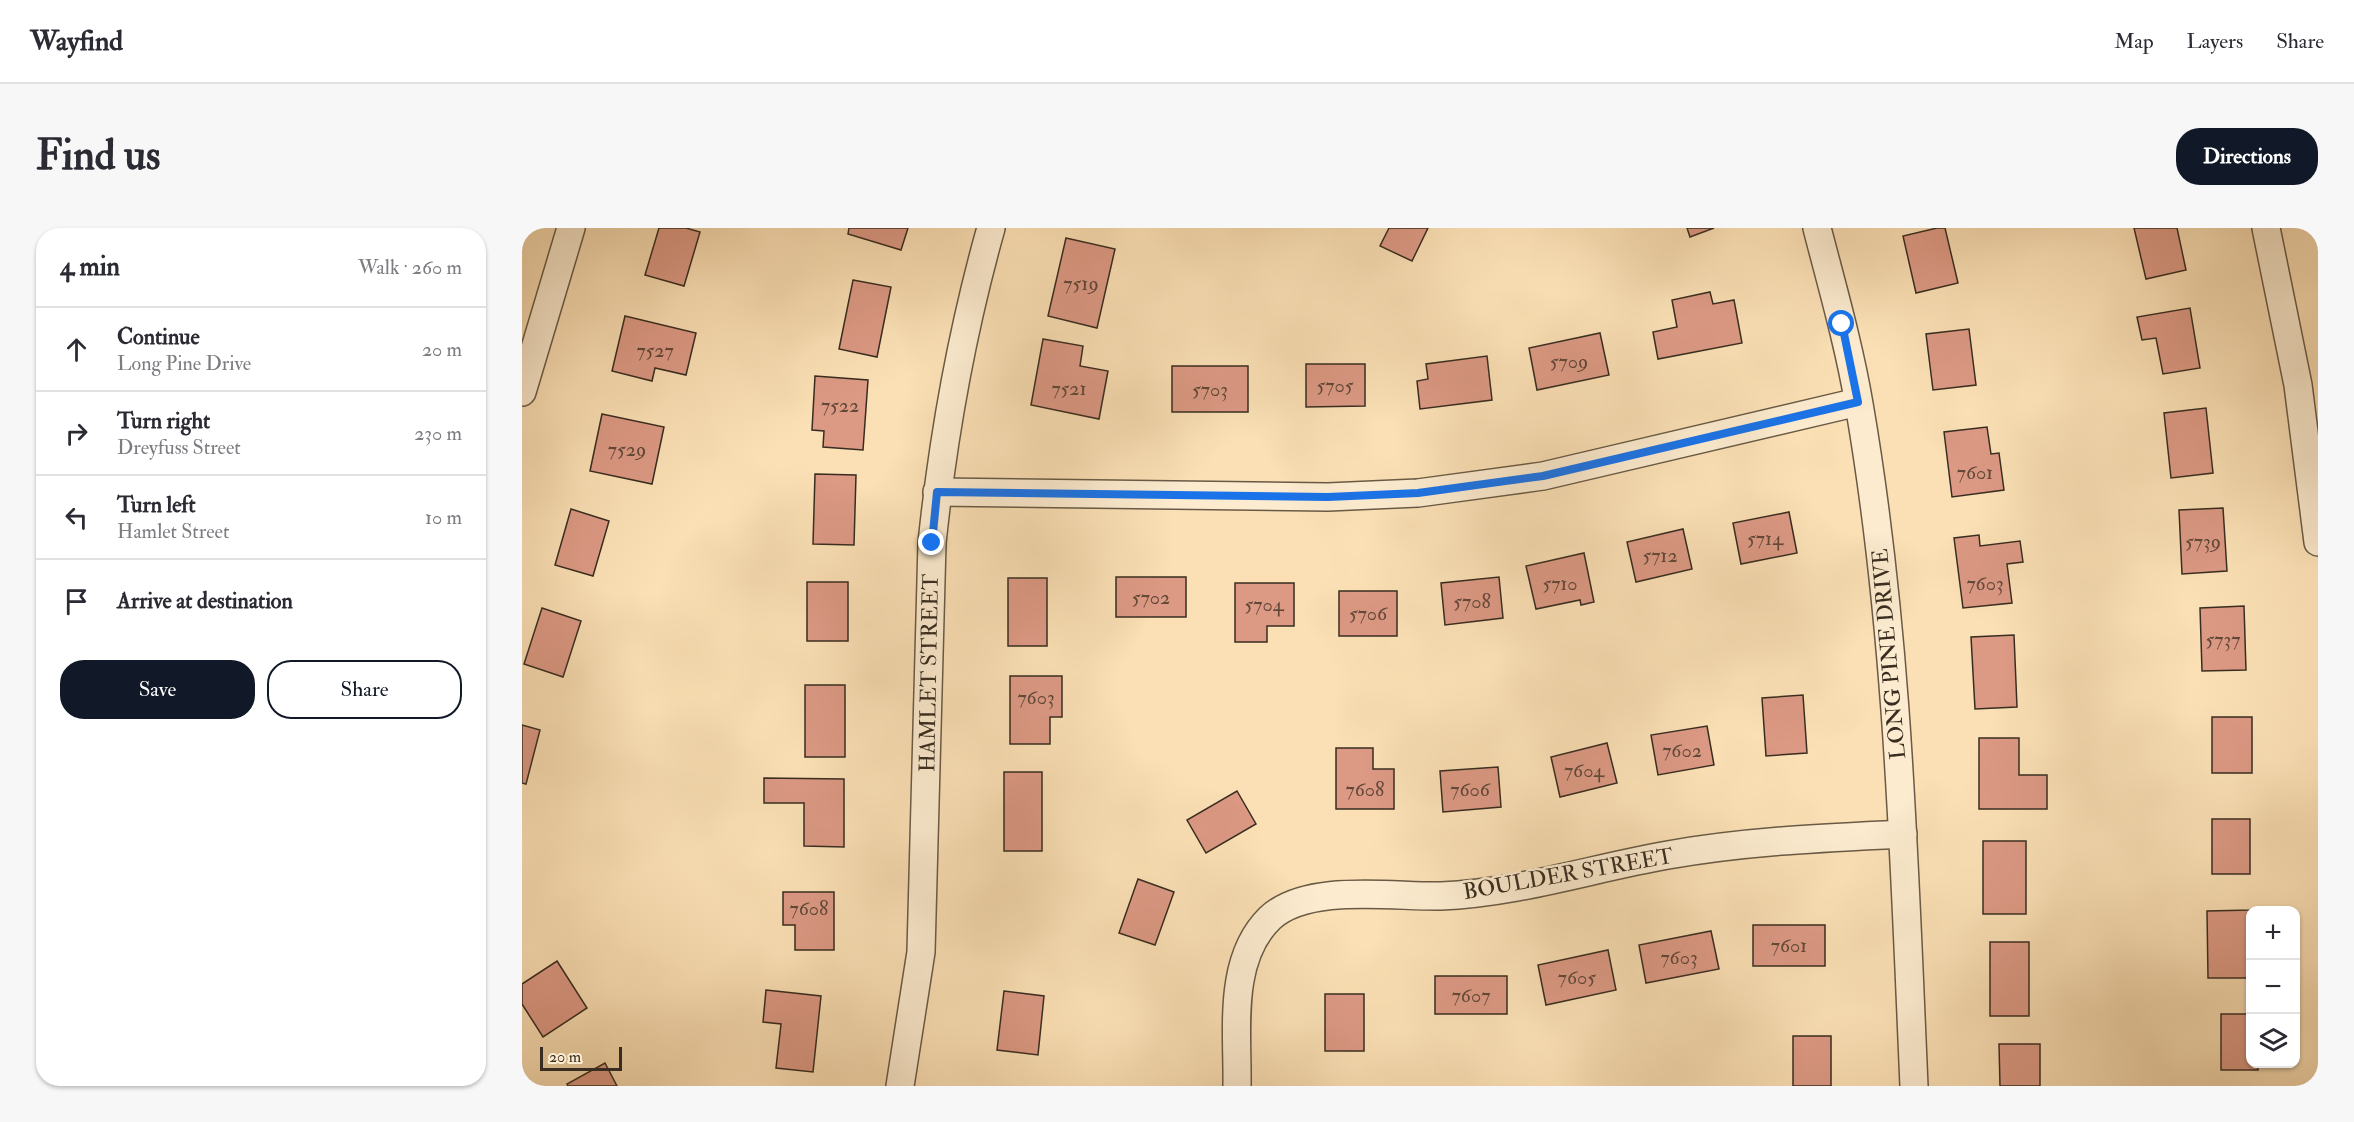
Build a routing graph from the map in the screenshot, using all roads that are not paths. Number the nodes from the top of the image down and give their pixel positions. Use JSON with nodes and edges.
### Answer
{"nodes":[{"id":1,"x":571,"y":228,"type":"edge"},
{"id":2,"x":991,"y":228,"type":"edge"},
{"id":3,"x":1817,"y":228,"type":"edge"},
{"id":4,"x":2266,"y":228,"type":"edge"},
{"id":5,"x":522,"y":392,"type":"edge"},
{"id":6,"x":1858,"y":402,"type":"junction"},
{"id":7,"x":937,"y":492,"type":"junction"},
{"id":8,"x":2318,"y":542,"type":"edge"},
{"id":9,"x":1903,"y":834,"type":"junction"},
{"id":10,"x":900,"y":1086,"type":"edge"},
{"id":11,"x":1237,"y":1086,"type":"edge"},
{"id":12,"x":1914,"y":1086,"type":"edge"}],
"edges":[{"from":1,"to":5,"type":"street"},
{"from":2,"to":7,"type":"street","name":"HAMLET STREET"},
{"from":3,"to":6,"type":"street","name":"LONG PINE DRIVE"},
{"from":4,"to":8,"type":"street"},
{"from":6,"to":7,"type":"street"},
{"from":6,"to":9,"type":"street","name":"LONG PINE DRIVE"},
{"from":7,"to":10,"type":"street","name":"HAMLET STREET"},
{"from":9,"to":11,"type":"street","name":"BOULDER STREET"},
{"from":9,"to":12,"type":"street","name":"LONG PINE DRIVE"}]}
